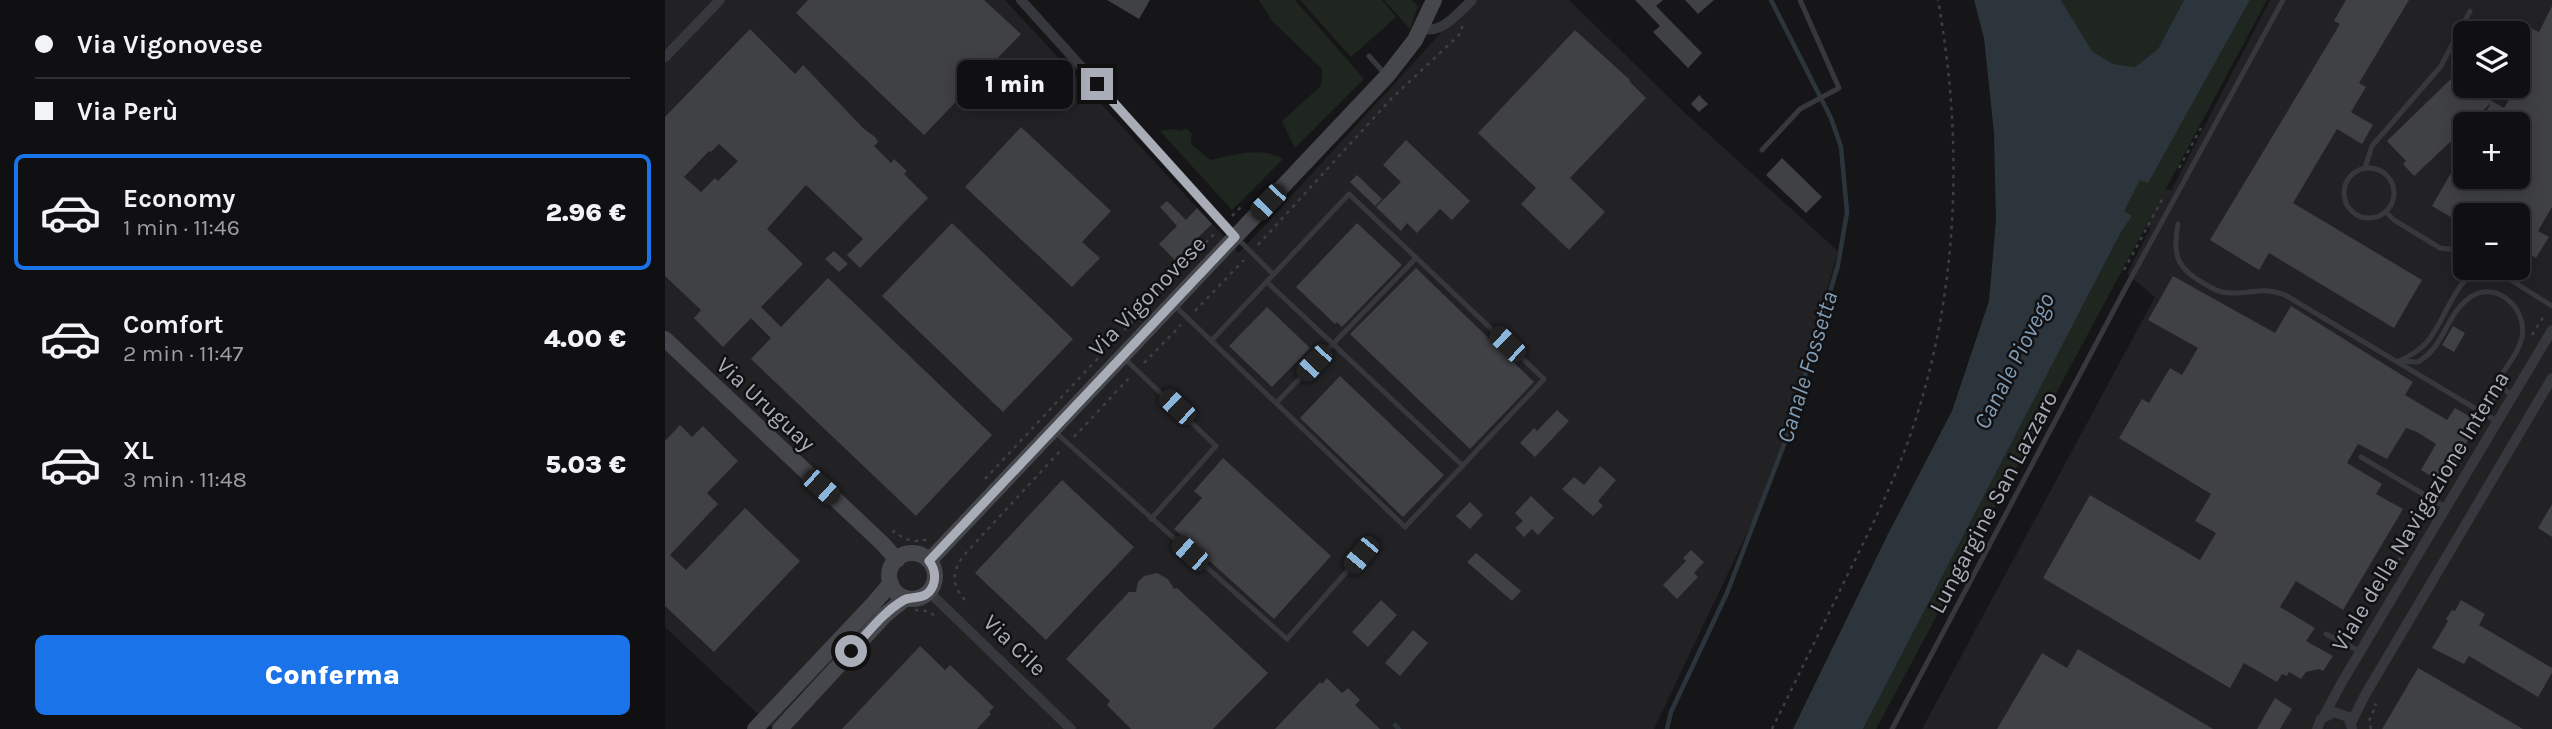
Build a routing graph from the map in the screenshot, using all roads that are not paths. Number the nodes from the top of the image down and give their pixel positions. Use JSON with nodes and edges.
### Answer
{"nodes":[{"id":1,"x":720,"y":0,"type":"edge"},
{"id":2,"x":1021,"y":0,"type":"edge"},
{"id":3,"x":1434,"y":0,"type":"edge"},
{"id":4,"x":1472,"y":0,"type":"edge"},
{"id":5,"x":1800,"y":0,"type":"edge"},
{"id":6,"x":2283,"y":0,"type":"edge"},
{"id":7,"x":2470,"y":11,"type":"dead end"},
{"id":8,"x":1422,"y":29,"type":"junction"},
{"id":9,"x":1369,"y":56,"type":"dead end"},
{"id":10,"x":665,"y":57,"type":"edge"},
{"id":11,"x":1387,"y":76,"type":"junction"},
{"id":12,"x":1762,"y":150,"type":"dead end"},
{"id":13,"x":2365,"y":168,"type":"junction"},
{"id":14,"x":2386,"y":212,"type":"junction"},
{"id":15,"x":2178,"y":224,"type":"dead end"},
{"id":16,"x":1235,"y":237,"type":"junction"},
{"id":17,"x":2453,"y":250,"type":"edge"},
{"id":18,"x":1416,"y":258,"type":"junction"},
{"id":19,"x":1273,"y":274,"type":"junction"},
{"id":20,"x":2466,"y":280,"type":"edge"},
{"id":21,"x":2511,"y":280,"type":"edge"},
{"id":22,"x":1267,"y":282,"type":"junction"},
{"id":23,"x":1172,"y":303,"type":"junction"},
{"id":24,"x":2552,"y":306,"type":"edge"},
{"id":25,"x":2552,"y":330,"type":"edge"},
{"id":26,"x":665,"y":339,"type":"edge"},
{"id":27,"x":1212,"y":340,"type":"junction"},
{"id":28,"x":1332,"y":343,"type":"junction"},
{"id":29,"x":1122,"y":356,"type":"junction"},
{"id":30,"x":2399,"y":361,"type":"junction"},
{"id":31,"x":2552,"y":378,"type":"edge"},
{"id":32,"x":2513,"y":397,"type":"junction"},
{"id":33,"x":1277,"y":402,"type":"junction"},
{"id":34,"x":2498,"y":422,"type":"junction"},
{"id":35,"x":1052,"y":429,"type":"junction"},
{"id":36,"x":2361,"y":457,"type":"dead end"},
{"id":37,"x":1463,"y":466,"type":"junction"},
{"id":38,"x":2447,"y":508,"type":"junction"},
{"id":39,"x":1151,"y":519,"type":"junction"},
{"id":40,"x":1371,"y":544,"type":"dead end"},
{"id":41,"x":897,"y":560,"type":"junction"},
{"id":42,"x":929,"y":561,"type":"junction"},
{"id":43,"x":891,"y":583,"type":"junction"},
{"id":44,"x":929,"y":592,"type":"junction"},
{"id":45,"x":908,"y":605,"type":"junction"},
{"id":46,"x":2326,"y":634,"type":"dead end"},
{"id":47,"x":2361,"y":652,"type":"junction"},
{"id":48,"x":2325,"y":715,"type":"junction"},
{"id":49,"x":2352,"y":726,"type":"edge"},
{"id":50,"x":755,"y":729,"type":"edge"},
{"id":51,"x":780,"y":729,"type":"edge"},
{"id":52,"x":1071,"y":729,"type":"edge"},
{"id":53,"x":1892,"y":729,"type":"edge"},
{"id":54,"x":2317,"y":729,"type":"edge"}],
"edges":[{"from":1,"to":10,"type":"street"},
{"from":2,"to":16,"type":"street"},
{"from":3,"to":8,"type":"main road","name":"Via Vigonovese"},
{"from":4,"to":8,"type":"street"},
{"from":5,"to":12,"type":"lane"},
{"from":6,"to":53,"type":"lane","name":"Lungargine San Lazzaro"},
{"from":7,"to":13,"type":"lane"},
{"from":8,"to":11,"type":"main road","name":"Via Vigonovese"},
{"from":9,"to":11,"type":"lane"},
{"from":11,"to":16,"type":"main road","name":"Via Vigonovese"},
{"from":13,"to":14,"type":"lane"},
{"from":13,"to":14,"type":"lane"},
{"from":14,"to":17,"type":"lane"},
{"from":15,"to":30,"type":"lane"},
{"from":16,"to":19,"type":"lane"},
{"from":16,"to":23,"type":"main road","name":"Via Vigonovese"},
{"from":18,"to":19,"type":"lane"},
{"from":18,"to":28,"type":"lane"},
{"from":18,"to":37,"type":"lane"},
{"from":19,"to":22,"type":"lane"},
{"from":20,"to":30,"type":"lane"},
{"from":21,"to":24,"type":"lane"},
{"from":22,"to":27,"type":"lane"},
{"from":22,"to":28,"type":"lane"},
{"from":23,"to":27,"type":"lane"},
{"from":23,"to":29,"type":"main road","name":"Via Vigonovese"},
{"from":25,"to":32,"type":"street","name":"Viale della Navigazione Interna"},
{"from":26,"to":41,"type":"main road","name":"Via Uruguay"},
{"from":27,"to":33,"type":"lane"},
{"from":28,"to":33,"type":"lane"},
{"from":28,"to":37,"type":"lane"},
{"from":29,"to":35,"type":"main road","name":"Via Vigonovese"},
{"from":29,"to":39,"type":"lane"},
{"from":30,"to":32,"type":"lane"},
{"from":30,"to":34,"type":"lane"},
{"from":31,"to":49,"type":"street","name":"Viale della Navigazione Interna"},
{"from":32,"to":34,"type":"street","name":"Viale della Navigazione Interna"},
{"from":33,"to":37,"type":"lane"},
{"from":34,"to":38,"type":"street","name":"Viale della Navigazione Interna"},
{"from":35,"to":39,"type":"lane"},
{"from":35,"to":42,"type":"main road","name":"Via Vigonovese"},
{"from":36,"to":38,"type":"lane"},
{"from":38,"to":47,"type":"street","name":"Viale della Navigazione Interna"},
{"from":39,"to":40,"type":"lane"},
{"from":41,"to":42,"type":"main road"},
{"from":41,"to":43,"type":"main road"},
{"from":42,"to":44,"type":"main road"},
{"from":43,"to":45,"type":"main road"},
{"from":43,"to":50,"type":"main road"},
{"from":44,"to":45,"type":"main road"},
{"from":44,"to":52,"type":"street","name":"Via Cile"},
{"from":45,"to":51,"type":"main road"},
{"from":46,"to":47,"type":"lane"},
{"from":47,"to":48,"type":"street","name":"Viale della Navigazione Interna"},
{"from":48,"to":49,"type":"street","name":"Viale della Navigazione Interna"},
{"from":48,"to":54,"type":"street","name":"Viale della Navigazione Interna"}]}
